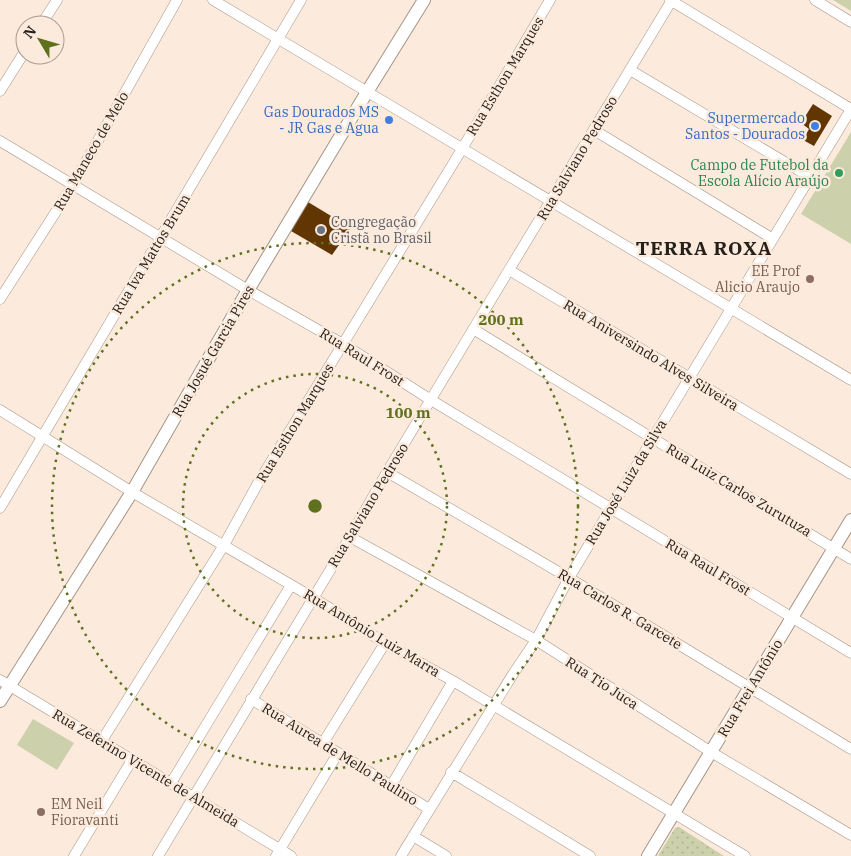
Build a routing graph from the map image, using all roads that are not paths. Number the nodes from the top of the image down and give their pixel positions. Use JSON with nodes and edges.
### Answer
{"nodes":[{"id":1,"x":57,"y":0,"type":"edge"},
{"id":2,"x":177,"y":0,"type":"edge"},
{"id":3,"x":213,"y":0,"type":"edge"},
{"id":4,"x":301,"y":0,"type":"edge"},
{"id":5,"x":424,"y":0,"type":"edge"},
{"id":6,"x":550,"y":0,"type":"edge"},
{"id":7,"x":671,"y":0,"type":"edge"},
{"id":8,"x":815,"y":0,"type":"edge"},
{"id":9,"x":47,"y":15,"type":"edge"},
{"id":10,"x":851,"y":22,"type":"edge"},
{"id":11,"x":278,"y":39,"type":"junction"},
{"id":12,"x":16,"y":65,"type":"edge"},
{"id":13,"x":630,"y":70,"type":"junction"},
{"id":14,"x":0,"y":91,"type":"edge"},
{"id":15,"x":367,"y":92,"type":"junction"},
{"id":16,"x":851,"y":109,"type":"edge"},
{"id":17,"x":594,"y":130,"type":"junction"},
{"id":18,"x":0,"y":141,"type":"edge"},
{"id":19,"x":462,"y":149,"type":"junction"},
{"id":20,"x":810,"y":177,"type":"junction"},
{"id":21,"x":73,"y":185,"type":"junction"},
{"id":22,"x":550,"y":201,"type":"junction"},
{"id":23,"x":160,"y":237,"type":"junction"},
{"id":24,"x":772,"y":239,"type":"junction"},
{"id":25,"x":509,"y":270,"type":"junction"},
{"id":26,"x":248,"y":290,"type":"junction"},
{"id":27,"x":0,"y":299,"type":"edge"},
{"id":28,"x":730,"y":309,"type":"junction"},
{"id":29,"x":473,"y":329,"type":"junction"},
{"id":30,"x":342,"y":344,"type":"junction"},
{"id":31,"x":689,"y":378,"type":"junction"},
{"id":32,"x":851,"y":380,"type":"edge"},
{"id":33,"x":431,"y":400,"type":"junction"},
{"id":34,"x":0,"y":410,"type":"edge"},
{"id":35,"x":43,"y":436,"type":"junction"},
{"id":36,"x":653,"y":438,"type":"junction"},
{"id":37,"x":387,"y":472,"type":"junction"},
{"id":38,"x":851,"y":474,"type":"edge"},
{"id":39,"x":132,"y":492,"type":"junction"},
{"id":40,"x":0,"y":508,"type":"edge"},
{"id":41,"x":610,"y":508,"type":"junction"},
{"id":42,"x":851,"y":520,"type":"edge"},
{"id":43,"x":350,"y":537,"type":"junction"},
{"id":44,"x":224,"y":545,"type":"junction"},
{"id":45,"x":834,"y":548,"type":"junction"},
{"id":46,"x":851,"y":558,"type":"edge"},
{"id":47,"x":569,"y":578,"type":"junction"},
{"id":48,"x":291,"y":585,"type":"junction"},
{"id":49,"x":312,"y":597,"type":"junction"},
{"id":50,"x":792,"y":618,"type":"junction"},
{"id":51,"x":536,"y":640,"type":"junction"},
{"id":52,"x":385,"y":643,"type":"junction"},
{"id":53,"x":851,"y":653,"type":"edge"},
{"id":54,"x":453,"y":682,"type":"junction"},
{"id":55,"x":5,"y":683,"type":"edge"},
{"id":56,"x":750,"y":688,"type":"junction"},
{"id":57,"x":251,"y":699,"type":"junction"},
{"id":58,"x":0,"y":701,"type":"edge"},
{"id":59,"x":494,"y":706,"type":"junction"},
{"id":60,"x":101,"y":742,"type":"junction"},
{"id":61,"x":323,"y":743,"type":"junction"},
{"id":62,"x":851,"y":749,"type":"edge"},
{"id":63,"x":711,"y":752,"type":"junction"},
{"id":64,"x":338,"y":753,"type":"junction"},
{"id":65,"x":132,"y":760,"type":"junction"},
{"id":66,"x":451,"y":772,"type":"junction"},
{"id":67,"x":171,"y":783,"type":"junction"},
{"id":68,"x":391,"y":786,"type":"junction"},
{"id":69,"x":193,"y":797,"type":"junction"},
{"id":70,"x":429,"y":809,"type":"junction"},
{"id":71,"x":674,"y":813,"type":"junction"},
{"id":72,"x":413,"y":836,"type":"junction"},
{"id":73,"x":851,"y":836,"type":"edge"},
{"id":74,"x":278,"y":853,"type":"edge"},
{"id":75,"x":74,"y":856,"type":"edge"},
{"id":76,"x":158,"y":856,"type":"edge"},
{"id":77,"x":291,"y":856,"type":"edge"},
{"id":78,"x":401,"y":856,"type":"edge"},
{"id":79,"x":446,"y":856,"type":"edge"},
{"id":80,"x":590,"y":856,"type":"edge"},
{"id":81,"x":648,"y":856,"type":"edge"},
{"id":82,"x":745,"y":856,"type":"edge"}],
"edges":[{"from":1,"to":9,"type":"street"},
{"from":2,"to":21,"type":"street","name":"Rua Maneco de Melo"},
{"from":3,"to":11,"type":"street"},
{"from":4,"to":11,"type":"street","name":"Rua Iva Mattos Brum"},
{"from":5,"to":15,"type":"street","name":"Rua Josué Garcia Pires"},
{"from":6,"to":19,"type":"street","name":"Rua Esthon Marques"},
{"from":7,"to":13,"type":"street","name":"Rua Salviano Pedroso"},
{"from":7,"to":16,"type":"street"},
{"from":8,"to":10,"type":"street"},
{"from":11,"to":15,"type":"street"},
{"from":11,"to":23,"type":"street","name":"Rua Iva Mattos Brum"},
{"from":12,"to":14,"type":"street"},
{"from":13,"to":17,"type":"street","name":"Rua Salviano Pedroso"},
{"from":13,"to":20,"type":"street"},
{"from":15,"to":19,"type":"street"},
{"from":15,"to":26,"type":"street","name":"Rua Josué Garcia Pires"},
{"from":16,"to":20,"type":"street","name":"Rua José Luiz da Silva"},
{"from":17,"to":22,"type":"street","name":"Rua Salviano Pedroso"},
{"from":17,"to":24,"type":"street"},
{"from":18,"to":21,"type":"street","name":"Rua Raul Frost"},
{"from":19,"to":22,"type":"street"},
{"from":19,"to":30,"type":"street","name":"Rua Esthon Marques"},
{"from":20,"to":24,"type":"street","name":"Rua José Luiz da Silva"},
{"from":21,"to":23,"type":"street","name":"Rua Raul Frost"},
{"from":21,"to":27,"type":"street","name":"Rua Maneco de Melo"},
{"from":22,"to":25,"type":"street","name":"Rua Salviano Pedroso"},
{"from":22,"to":28,"type":"street"},
{"from":23,"to":26,"type":"street","name":"Rua Raul Frost"},
{"from":23,"to":35,"type":"street","name":"Rua Iva Mattos Brum"},
{"from":24,"to":28,"type":"street","name":"Rua José Luiz da Silva"},
{"from":25,"to":29,"type":"street","name":"Rua Salviano Pedroso"},
{"from":25,"to":31,"type":"street","name":"Rua Aniversindo Alves Silveira"},
{"from":26,"to":30,"type":"street","name":"Rua Raul Frost"},
{"from":26,"to":39,"type":"street","name":"Rua Josué Garcia Pires"},
{"from":28,"to":31,"type":"street","name":"Rua José Luiz da Silva"},
{"from":28,"to":32,"type":"street"},
{"from":29,"to":33,"type":"street","name":"Rua Salviano Pedroso"},
{"from":29,"to":36,"type":"street","name":"Rua Luiz Carlos Zurutuza"},
{"from":30,"to":33,"type":"street","name":"Rua Raul Frost"},
{"from":30,"to":44,"type":"street","name":"Rua Esthon Marques"},
{"from":31,"to":36,"type":"street","name":"Rua José Luiz da Silva"},
{"from":31,"to":38,"type":"street","name":"Rua Aniversindo Alves Silveira"},
{"from":33,"to":37,"type":"street","name":"Rua Salviano Pedroso"},
{"from":33,"to":41,"type":"street","name":"Rua Raul Frost"},
{"from":34,"to":35,"type":"street","name":"Rua Antônio Luiz Marra"},
{"from":35,"to":39,"type":"street","name":"Rua Antônio Luiz Marra"},
{"from":35,"to":40,"type":"street","name":"Rua Iva Mattos Brum"},
{"from":36,"to":41,"type":"street","name":"Rua José Luiz da Silva"},
{"from":36,"to":45,"type":"street","name":"Rua Luiz Carlos Zurutuza"},
{"from":37,"to":43,"type":"street","name":"Rua Salviano Pedroso"},
{"from":37,"to":47,"type":"street","name":"Rua Carlos R. Garcete"},
{"from":39,"to":44,"type":"street","name":"Rua Antônio Luiz Marra"},
{"from":39,"to":55,"type":"street","name":"Rua Josué Garcia Pires"},
{"from":41,"to":47,"type":"street","name":"Rua José Luiz da Silva"},
{"from":41,"to":50,"type":"street","name":"Rua Raul Frost"},
{"from":42,"to":45,"type":"street","name":"Rua Frei Antônio"},
{"from":43,"to":49,"type":"street","name":"Rua Salviano Pedroso"},
{"from":43,"to":51,"type":"street","name":"Rua Tio Juca"},
{"from":44,"to":48,"type":"street","name":"Rua Antônio Luiz Marra"},
{"from":44,"to":60,"type":"street","name":"Rua Esthon Marques"},
{"from":45,"to":46,"type":"street","name":"Rua Luiz Carlos Zurutuza"},
{"from":45,"to":50,"type":"street","name":"Rua Frei Antônio"},
{"from":47,"to":51,"type":"street","name":"Rua José Luiz da Silva"},
{"from":47,"to":56,"type":"street","name":"Rua Carlos R. Garcete"},
{"from":48,"to":49,"type":"street","name":"Rua Antônio Luiz Marra"},
{"from":48,"to":67,"type":"street"},
{"from":49,"to":52,"type":"street","name":"Rua Antônio Luiz Marra"},
{"from":49,"to":57,"type":"street","name":"Rua Salviano Pedroso"},
{"from":50,"to":53,"type":"street","name":"Rua Raul Frost"},
{"from":50,"to":56,"type":"street","name":"Rua Frei Antônio"},
{"from":51,"to":59,"type":"street","name":"Rua José Luiz da Silva"},
{"from":51,"to":63,"type":"street","name":"Rua Tio Juca"},
{"from":52,"to":54,"type":"street","name":"Rua Antônio Luiz Marra"},
{"from":52,"to":61,"type":"street"},
{"from":54,"to":59,"type":"street","name":"Rua Antônio Luiz Marra"},
{"from":54,"to":68,"type":"street"},
{"from":55,"to":58,"type":"street","name":"Rua Josué Garcia Pires"},
{"from":55,"to":60,"type":"street","name":"Rua Zeferino Vicente de Almeida"},
{"from":56,"to":62,"type":"street","name":"Rua Carlos R. Garcete"},
{"from":56,"to":63,"type":"street","name":"Rua Frei Antônio"},
{"from":57,"to":61,"type":"street","name":"Rua Aurea de Mello Paulino"},
{"from":57,"to":69,"type":"street","name":"Rua Salviano Pedroso"},
{"from":59,"to":66,"type":"street","name":"Rua José Luiz da Silva"},
{"from":59,"to":71,"type":"street","name":"Rua Antônio Luiz Marra"},
{"from":60,"to":65,"type":"street","name":"Rua Zeferino Vicente de Almeida"},
{"from":61,"to":64,"type":"street","name":"Rua Aurea de Mello Paulino"},
{"from":63,"to":71,"type":"street","name":"Rua Frei Antônio"},
{"from":63,"to":73,"type":"street","name":"Rua Tio Juca"},
{"from":64,"to":68,"type":"street","name":"Rua Aurea de Mello Paulino"},
{"from":64,"to":74,"type":"street"},
{"from":65,"to":67,"type":"street","name":"Rua Zeferino Vicente de Almeida"},
{"from":65,"to":75,"type":"street"},
{"from":66,"to":70,"type":"street","name":"Rua José Luiz da Silva"},
{"from":66,"to":80,"type":"street"},
{"from":67,"to":69,"type":"street","name":"Rua Zeferino Vicente de Almeida"},
{"from":68,"to":70,"type":"street","name":"Rua Aurea de Mello Paulino"},
{"from":69,"to":74,"type":"street","name":"Rua Zeferino Vicente de Almeida"},
{"from":69,"to":76,"type":"street","name":"Rua Salviano Pedroso"},
{"from":70,"to":72,"type":"street","name":"Rua José Luiz da Silva"},
{"from":71,"to":81,"type":"street","name":"Rua Frei Antônio"},
{"from":71,"to":82,"type":"street","name":"Rua Antônio Luiz Marra"},
{"from":72,"to":78,"type":"street","name":"Rua José Luiz da Silva"},
{"from":72,"to":79,"type":"street"},
{"from":74,"to":77,"type":"street","name":"Rua Zeferino Vicente de Almeida"}]}
